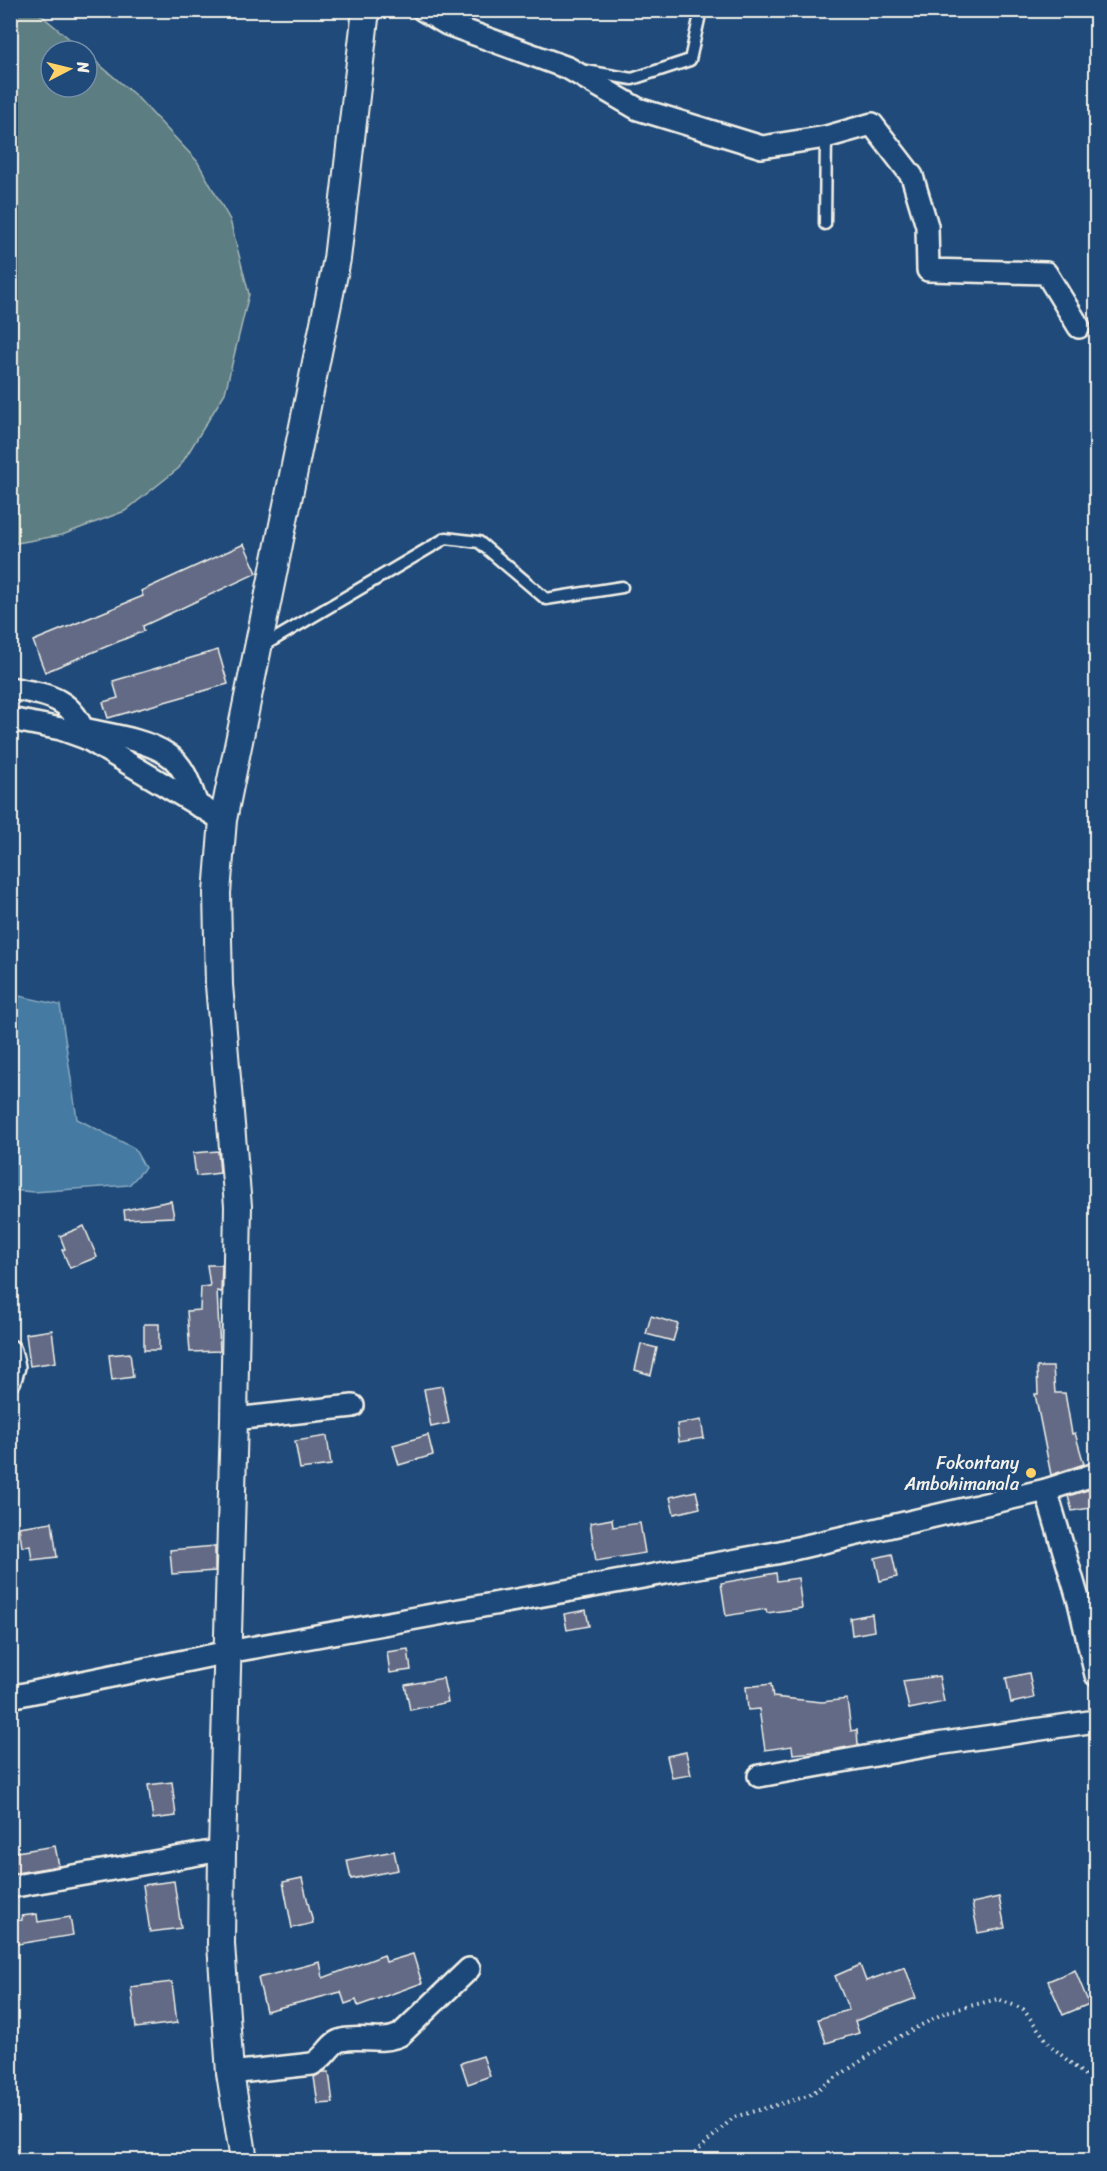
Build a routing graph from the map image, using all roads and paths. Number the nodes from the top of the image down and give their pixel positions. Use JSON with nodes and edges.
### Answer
{"nodes":[{"id":1,"x":423,"y":10,"type":"edge"},
{"id":2,"x":701,"y":10,"type":"edge"},
{"id":3,"x":366,"y":11,"type":"edge"},
{"id":4,"x":568,"y":68,"type":"junction"},
{"id":5,"x":826,"y":137,"type":"junction"},
{"id":6,"x":825,"y":224,"type":"dead end"},
{"id":7,"x":1079,"y":327,"type":"dead end"},
{"id":8,"x":622,"y":586,"type":"dead end"},
{"id":9,"x":258,"y":649,"type":"junction"},
{"id":10,"x":10,"y":688,"type":"edge"},
{"id":11,"x":10,"y":719,"type":"edge"},
{"id":12,"x":85,"y":734,"type":"junction"},
{"id":13,"x":197,"y":805,"type":"junction"},
{"id":14,"x":223,"y":820,"type":"junction"},
{"id":15,"x":10,"y":1352,"type":"edge"},
{"id":16,"x":10,"y":1380,"type":"edge"},
{"id":17,"x":353,"y":1406,"type":"dead end"},
{"id":18,"x":234,"y":1419,"type":"junction"},
{"id":19,"x":1096,"y":1474,"type":"edge"},
{"id":20,"x":1046,"y":1490,"type":"junction"},
{"id":21,"x":228,"y":1652,"type":"junction"},
{"id":22,"x":1096,"y":1675,"type":"edge"},
{"id":23,"x":10,"y":1697,"type":"edge"},
{"id":24,"x":1096,"y":1721,"type":"edge"},
{"id":25,"x":759,"y":1776,"type":"dead end"},
{"id":26,"x":222,"y":1850,"type":"junction"},
{"id":27,"x":10,"y":1887,"type":"edge"},
{"id":28,"x":470,"y":1969,"type":"dead end"},
{"id":29,"x":230,"y":2073,"type":"junction"},
{"id":30,"x":1096,"y":2085,"type":"edge"},
{"id":31,"x":244,"y":2160,"type":"edge"},
{"id":32,"x":680,"y":2160,"type":"edge"}],
"edges":[{"from":1,"to":4,"type":"street"},
{"from":2,"to":4,"type":"lane"},
{"from":3,"to":9,"type":"street"},
{"from":4,"to":5,"type":"street"},
{"from":5,"to":6,"type":"lane"},
{"from":5,"to":7,"type":"street"},
{"from":8,"to":9,"type":"lane"},
{"from":9,"to":14,"type":"street"},
{"from":10,"to":12,"type":"street"},
{"from":11,"to":12,"type":"street"},
{"from":12,"to":13,"type":"street"},
{"from":12,"to":13,"type":"street"},
{"from":13,"to":14,"type":"street"},
{"from":14,"to":18,"type":"street"},
{"from":15,"to":16,"type":"street"},
{"from":17,"to":18,"type":"street"},
{"from":18,"to":21,"type":"street"},
{"from":19,"to":20,"type":"street"},
{"from":20,"to":21,"type":"street"},
{"from":20,"to":22,"type":"street"},
{"from":21,"to":23,"type":"street"},
{"from":21,"to":26,"type":"street"},
{"from":24,"to":25,"type":"street"},
{"from":26,"to":27,"type":"street"},
{"from":26,"to":29,"type":"street"},
{"from":28,"to":29,"type":"street"},
{"from":29,"to":31,"type":"street"},
{"from":30,"to":32,"type":"path"}]}
